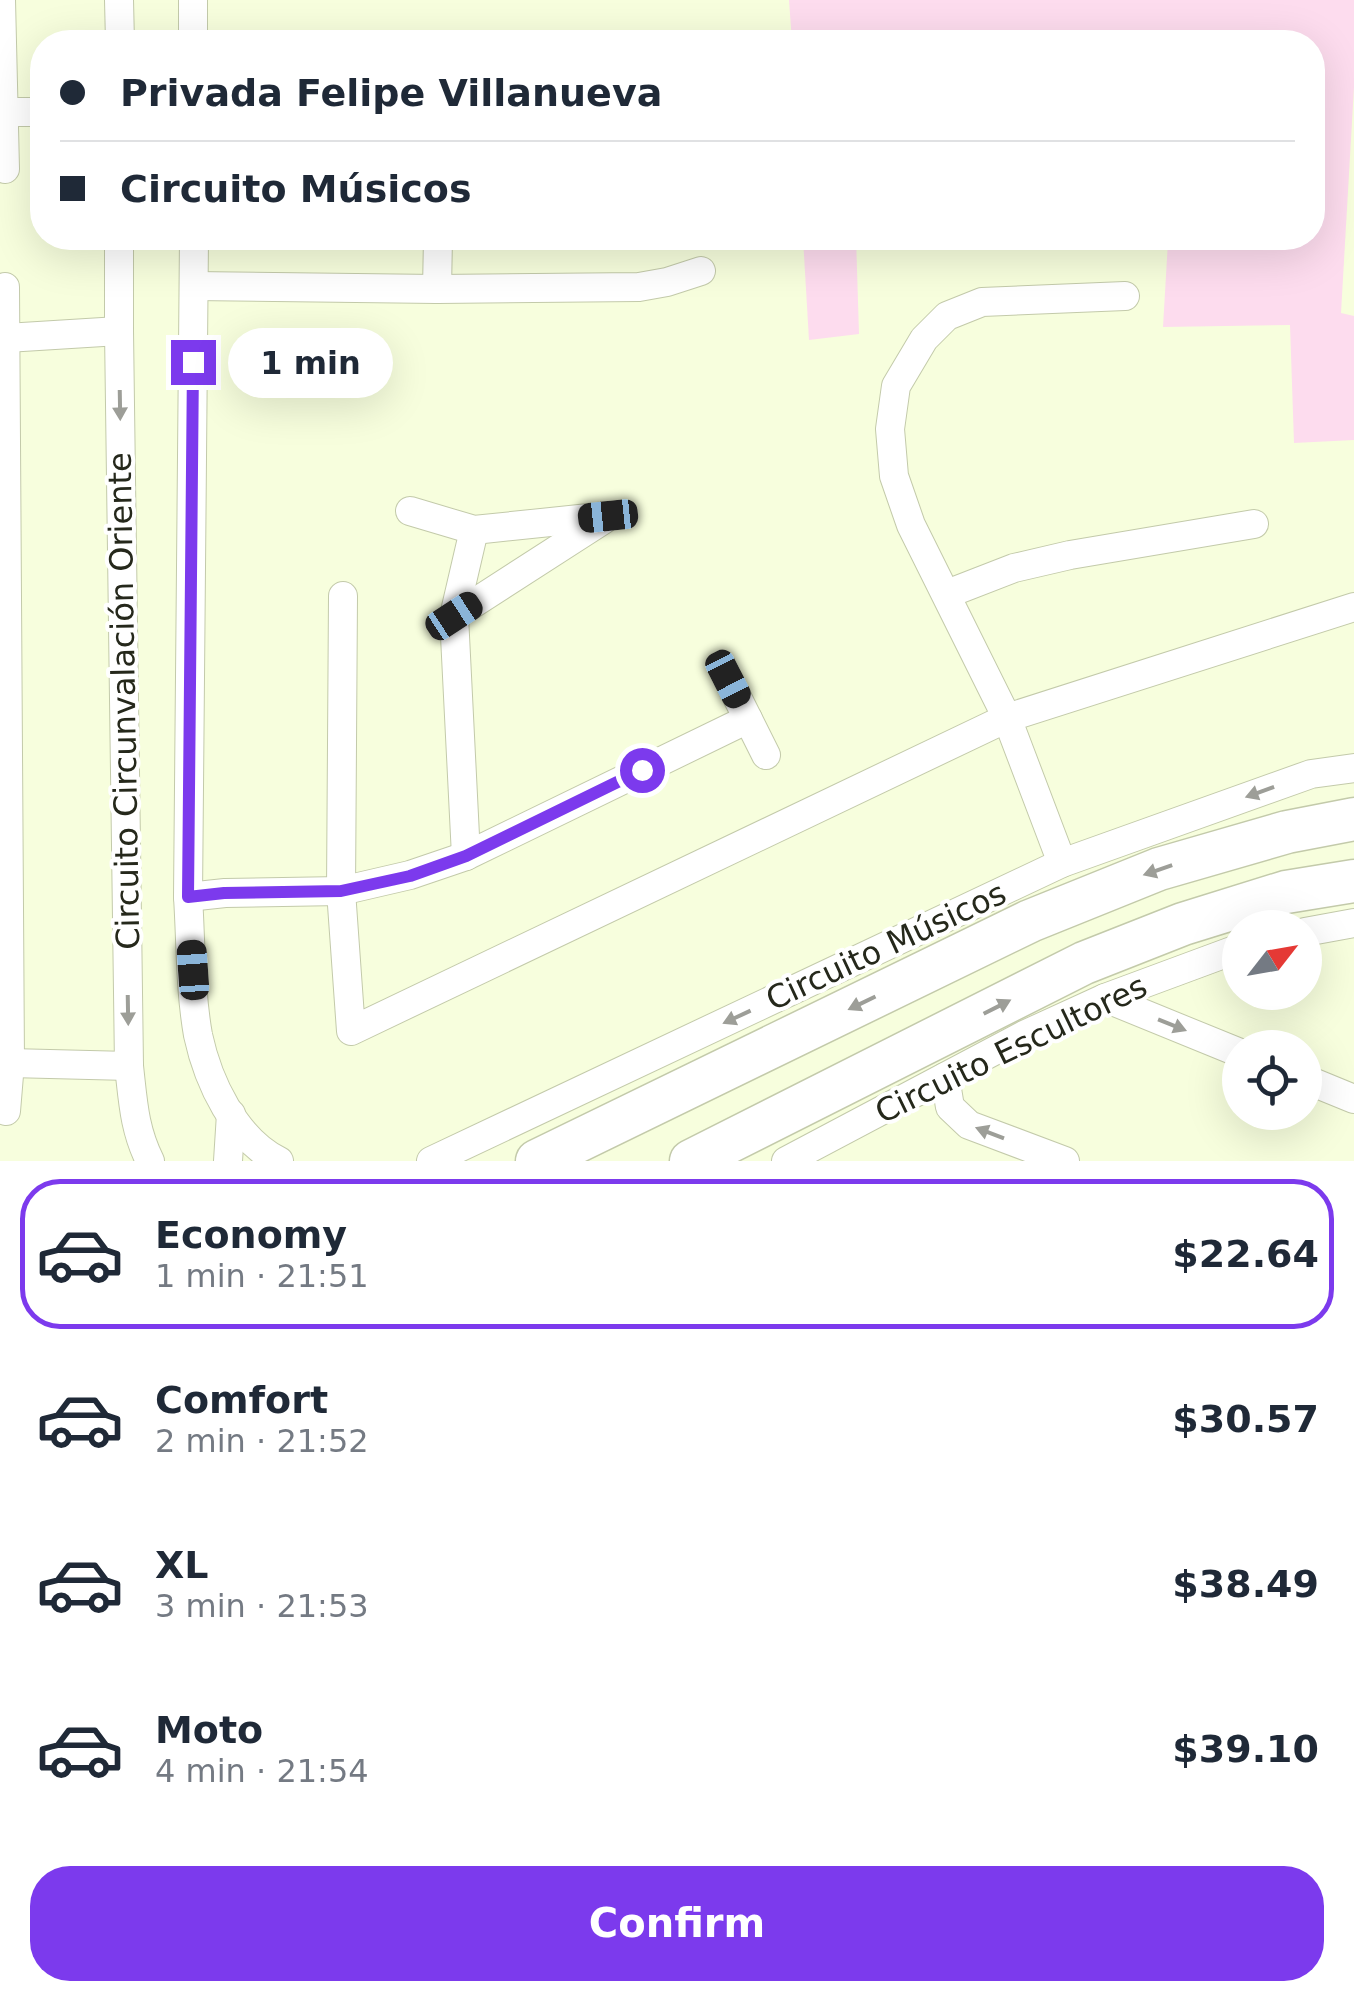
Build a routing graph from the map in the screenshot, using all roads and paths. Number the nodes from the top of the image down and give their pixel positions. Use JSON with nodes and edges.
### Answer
{"nodes":[{"id":1,"x":1,"y":0,"type":"edge"},
{"id":2,"x":120,"y":0,"type":"edge"},
{"id":3,"x":193,"y":0,"type":"edge"},
{"id":4,"x":120,"y":30,"type":"edge"},
{"id":5,"x":193,"y":30,"type":"edge"},
{"id":6,"x":4,"y":112,"type":"junction"},
{"id":7,"x":30,"y":112,"type":"edge"},
{"id":8,"x":5,"y":170,"type":"dead end"},
{"id":9,"x":119,"y":250,"type":"edge"},
{"id":10,"x":194,"y":250,"type":"edge"},
{"id":11,"x":438,"y":250,"type":"edge"},
{"id":12,"x":702,"y":271,"type":"dead end"},
{"id":13,"x":194,"y":286,"type":"junction"},
{"id":14,"x":5,"y":287,"type":"dead end"},
{"id":15,"x":437,"y":289,"type":"junction"},
{"id":16,"x":1125,"y":296,"type":"dead end"},
{"id":17,"x":119,"y":332,"type":"junction"},
{"id":18,"x":6,"y":338,"type":"junction"},
{"id":19,"x":410,"y":511,"type":"dead end"},
{"id":20,"x":1254,"y":524,"type":"dead end"},
{"id":21,"x":474,"y":530,"type":"junction"},
{"id":22,"x":947,"y":594,"type":"junction"},
{"id":23,"x":343,"y":596,"type":"dead end"},
{"id":24,"x":1354,"y":608,"type":"edge"},
{"id":25,"x":454,"y":616,"type":"junction"},
{"id":26,"x":728,"y":679,"type":"dead end"},
{"id":27,"x":1007,"y":718,"type":"junction"},
{"id":28,"x":748,"y":719,"type":"junction"},
{"id":29,"x":766,"y":755,"type":"dead end"},
{"id":30,"x":1354,"y":768,"type":"edge"},
{"id":31,"x":1354,"y":820,"type":"edge"},
{"id":32,"x":466,"y":856,"type":"junction"},
{"id":33,"x":1062,"y":863,"type":"junction"},
{"id":34,"x":1354,"y":880,"type":"edge"},
{"id":35,"x":341,"y":891,"type":"junction"},
{"id":36,"x":188,"y":897,"type":"junction"},
{"id":37,"x":1354,"y":922,"type":"edge"},
{"id":38,"x":1322,"y":929,"type":"edge"},
{"id":39,"x":1222,"y":955,"type":"edge"},
{"id":40,"x":1105,"y":998,"type":"junction"},
{"id":41,"x":1222,"y":1045,"type":"edge"},
{"id":42,"x":10,"y":1063,"type":"junction"},
{"id":43,"x":129,"y":1066,"type":"junction"},
{"id":44,"x":945,"y":1077,"type":"junction"},
{"id":45,"x":1322,"y":1086,"type":"edge"},
{"id":46,"x":1354,"y":1099,"type":"edge"},
{"id":47,"x":6,"y":1111,"type":"dead end"},
{"id":48,"x":231,"y":1114,"type":"junction"},
{"id":49,"x":150,"y":1161,"type":"edge"},
{"id":50,"x":228,"y":1161,"type":"edge"},
{"id":51,"x":278,"y":1161,"type":"edge"},
{"id":52,"x":431,"y":1161,"type":"edge"},
{"id":53,"x":537,"y":1161,"type":"edge"},
{"id":54,"x":691,"y":1161,"type":"edge"},
{"id":55,"x":786,"y":1161,"type":"edge"},
{"id":56,"x":1065,"y":1161,"type":"edge"}],
"edges":[{"from":1,"to":6,"type":"street"},
{"from":2,"to":4,"type":"street"},
{"from":3,"to":5,"type":"street"},
{"from":6,"to":7,"type":"street"},
{"from":6,"to":8,"type":"street"},
{"from":9,"to":17,"type":"street","name":"Circuito Circunvalación Oriente"},
{"from":10,"to":13,"type":"street"},
{"from":11,"to":15,"type":"street"},
{"from":12,"to":15,"type":"street"},
{"from":13,"to":15,"type":"street"},
{"from":13,"to":36,"type":"street"},
{"from":14,"to":18,"type":"street"},
{"from":16,"to":22,"type":"street"},
{"from":17,"to":18,"type":"street"},
{"from":17,"to":43,"type":"street","name":"Circuito Circunvalación Oriente","one_way":true},
{"from":18,"to":42,"type":"street"},
{"from":19,"to":21,"type":"street"},
{"from":20,"to":22,"type":"street"},
{"from":21,"to":25,"type":"street"},
{"from":21,"to":25,"type":"street"},
{"from":22,"to":27,"type":"street"},
{"from":23,"to":35,"type":"street"},
{"from":24,"to":27,"type":"street"},
{"from":25,"to":32,"type":"street"},
{"from":26,"to":28,"type":"street"},
{"from":27,"to":33,"type":"street"},
{"from":27,"to":35,"type":"street"},
{"from":28,"to":29,"type":"street"},
{"from":28,"to":32,"type":"street"},
{"from":30,"to":33,"type":"street","name":"Circuito Músicos","one_way":true},
{"from":31,"to":53,"type":"main road","one_way":true},
{"from":32,"to":35,"type":"street"},
{"from":33,"to":52,"type":"street","name":"Circuito Músicos","one_way":true},
{"from":54,"to":34,"type":"main road","one_way":true},
{"from":35,"to":36,"type":"street"},
{"from":36,"to":48,"type":"street"},
{"from":37,"to":38,"type":"street"},
{"from":39,"to":40,"type":"street","name":"Circuito Escultores"},
{"from":40,"to":41,"type":"street","one_way":true},
{"from":40,"to":44,"type":"street","name":"Circuito Escultores"},
{"from":42,"to":43,"type":"street"},
{"from":42,"to":47,"type":"street"},
{"from":43,"to":49,"type":"street","name":"Circuito Circunvalación Oriente"},
{"from":44,"to":55,"type":"street","name":"Circuito Escultores"},
{"from":56,"to":44,"type":"street","one_way":true},
{"from":45,"to":46,"type":"street"},
{"from":48,"to":50,"type":"street"},
{"from":48,"to":51,"type":"street"}]}
